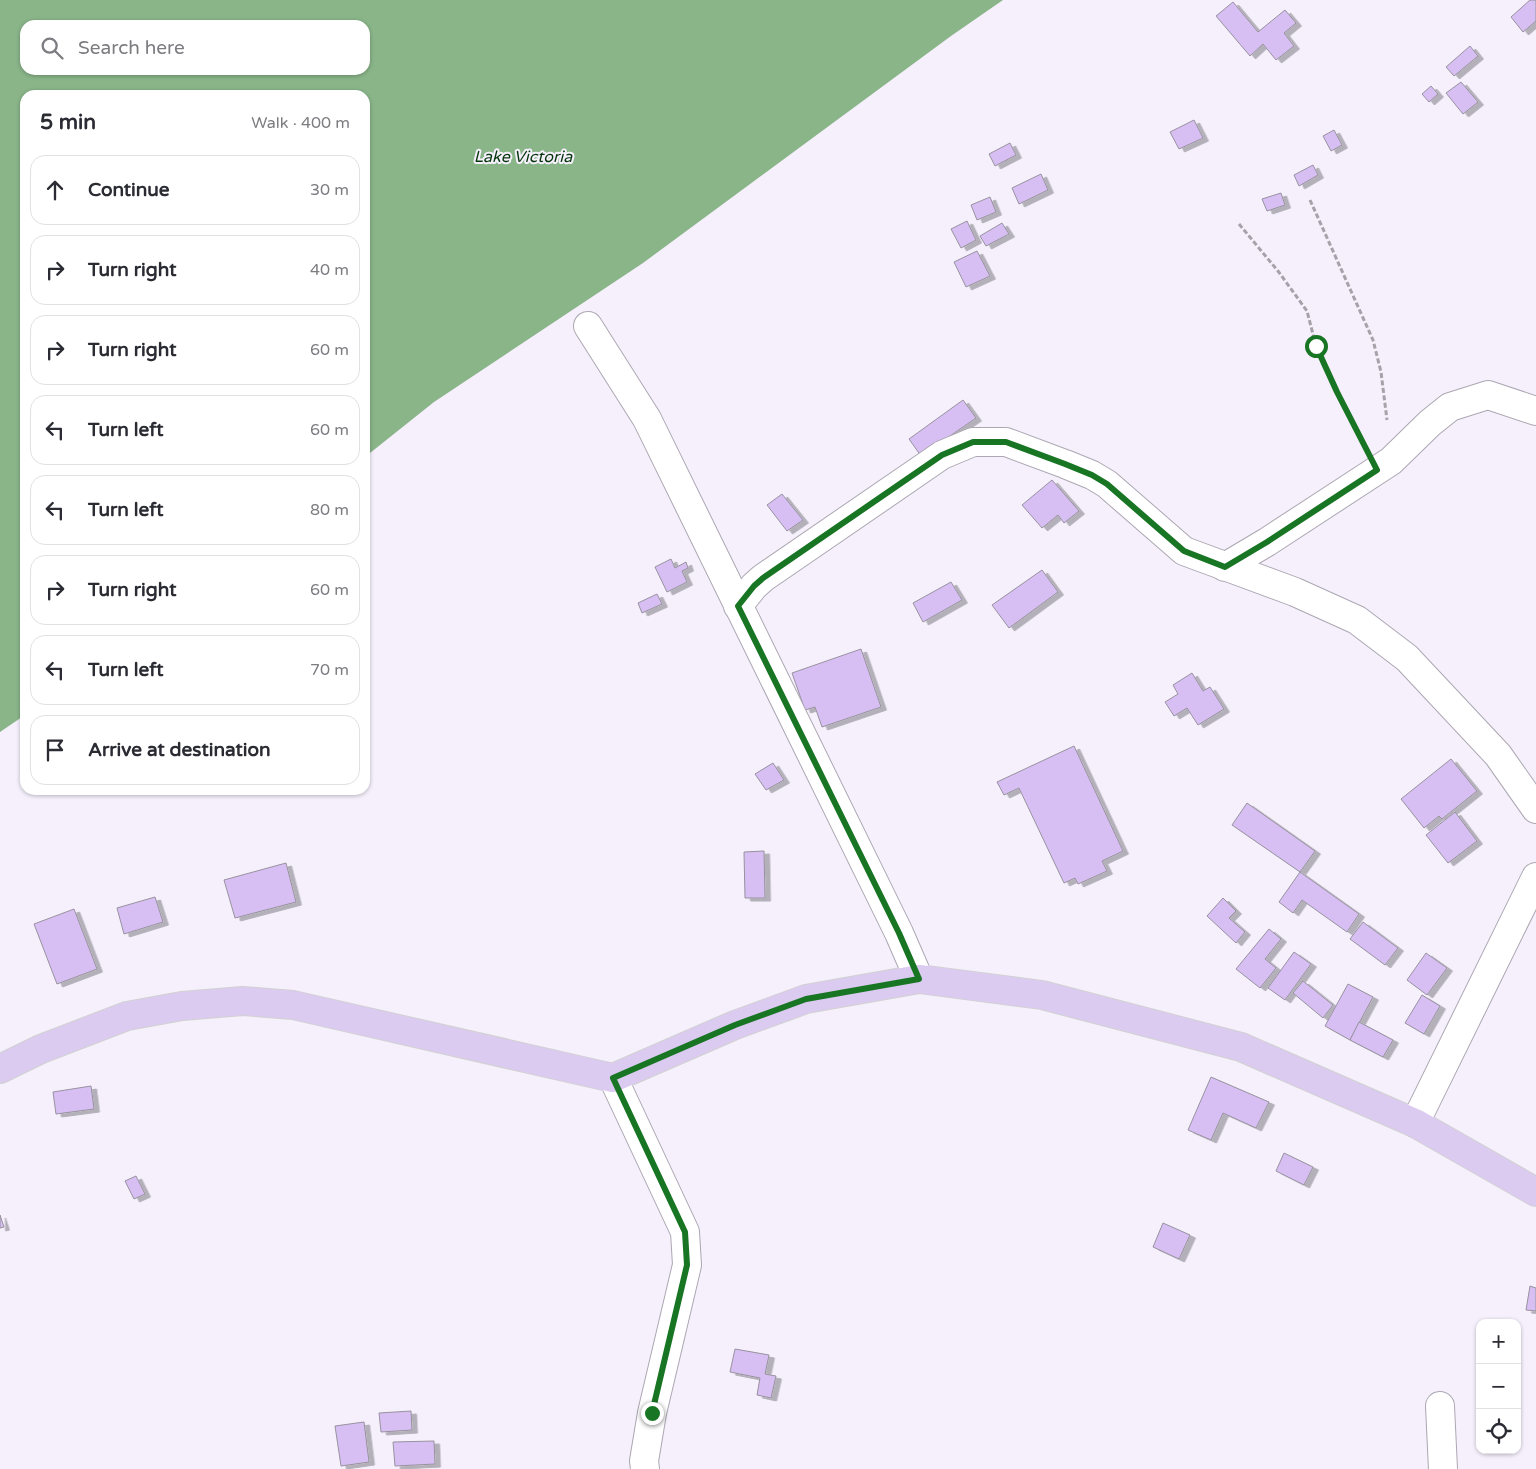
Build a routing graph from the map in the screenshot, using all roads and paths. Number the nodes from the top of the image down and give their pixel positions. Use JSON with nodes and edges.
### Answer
{"nodes":[{"id":1,"x":1310,"y":200,"type":"dead end"},
{"id":2,"x":1239,"y":224,"type":"dead end"},
{"id":3,"x":588,"y":326,"type":"dead end"},
{"id":4,"x":1536,"y":411,"type":"edge"},
{"id":5,"x":1384,"y":465,"type":"junction"},
{"id":6,"x":1225,"y":567,"type":"junction"},
{"id":7,"x":738,"y":606,"type":"junction"},
{"id":8,"x":1536,"y":809,"type":"edge"},
{"id":9,"x":1536,"y":877,"type":"edge"},
{"id":10,"x":919,"y":979,"type":"junction"},
{"id":11,"x":0,"y":1069,"type":"edge"},
{"id":12,"x":613,"y":1078,"type":"junction"},
{"id":13,"x":1415,"y":1124,"type":"junction"},
{"id":14,"x":1536,"y":1192,"type":"edge"},
{"id":15,"x":1440,"y":1406,"type":"dead end"},
{"id":16,"x":645,"y":1469,"type":"edge"},
{"id":17,"x":1443,"y":1469,"type":"edge"}],
"edges":[{"from":1,"to":5,"type":"path"},
{"from":2,"to":5,"type":"path"},
{"from":3,"to":7,"type":"street"},
{"from":4,"to":5,"type":"street"},
{"from":5,"to":6,"type":"street"},
{"from":6,"to":7,"type":"street"},
{"from":6,"to":8,"type":"street"},
{"from":7,"to":10,"type":"street"},
{"from":9,"to":13,"type":"street"},
{"from":10,"to":12,"type":"main road"},
{"from":10,"to":13,"type":"main road"},
{"from":11,"to":12,"type":"main road"},
{"from":12,"to":16,"type":"street"},
{"from":13,"to":14,"type":"main road"},
{"from":15,"to":17,"type":"street"}]}
